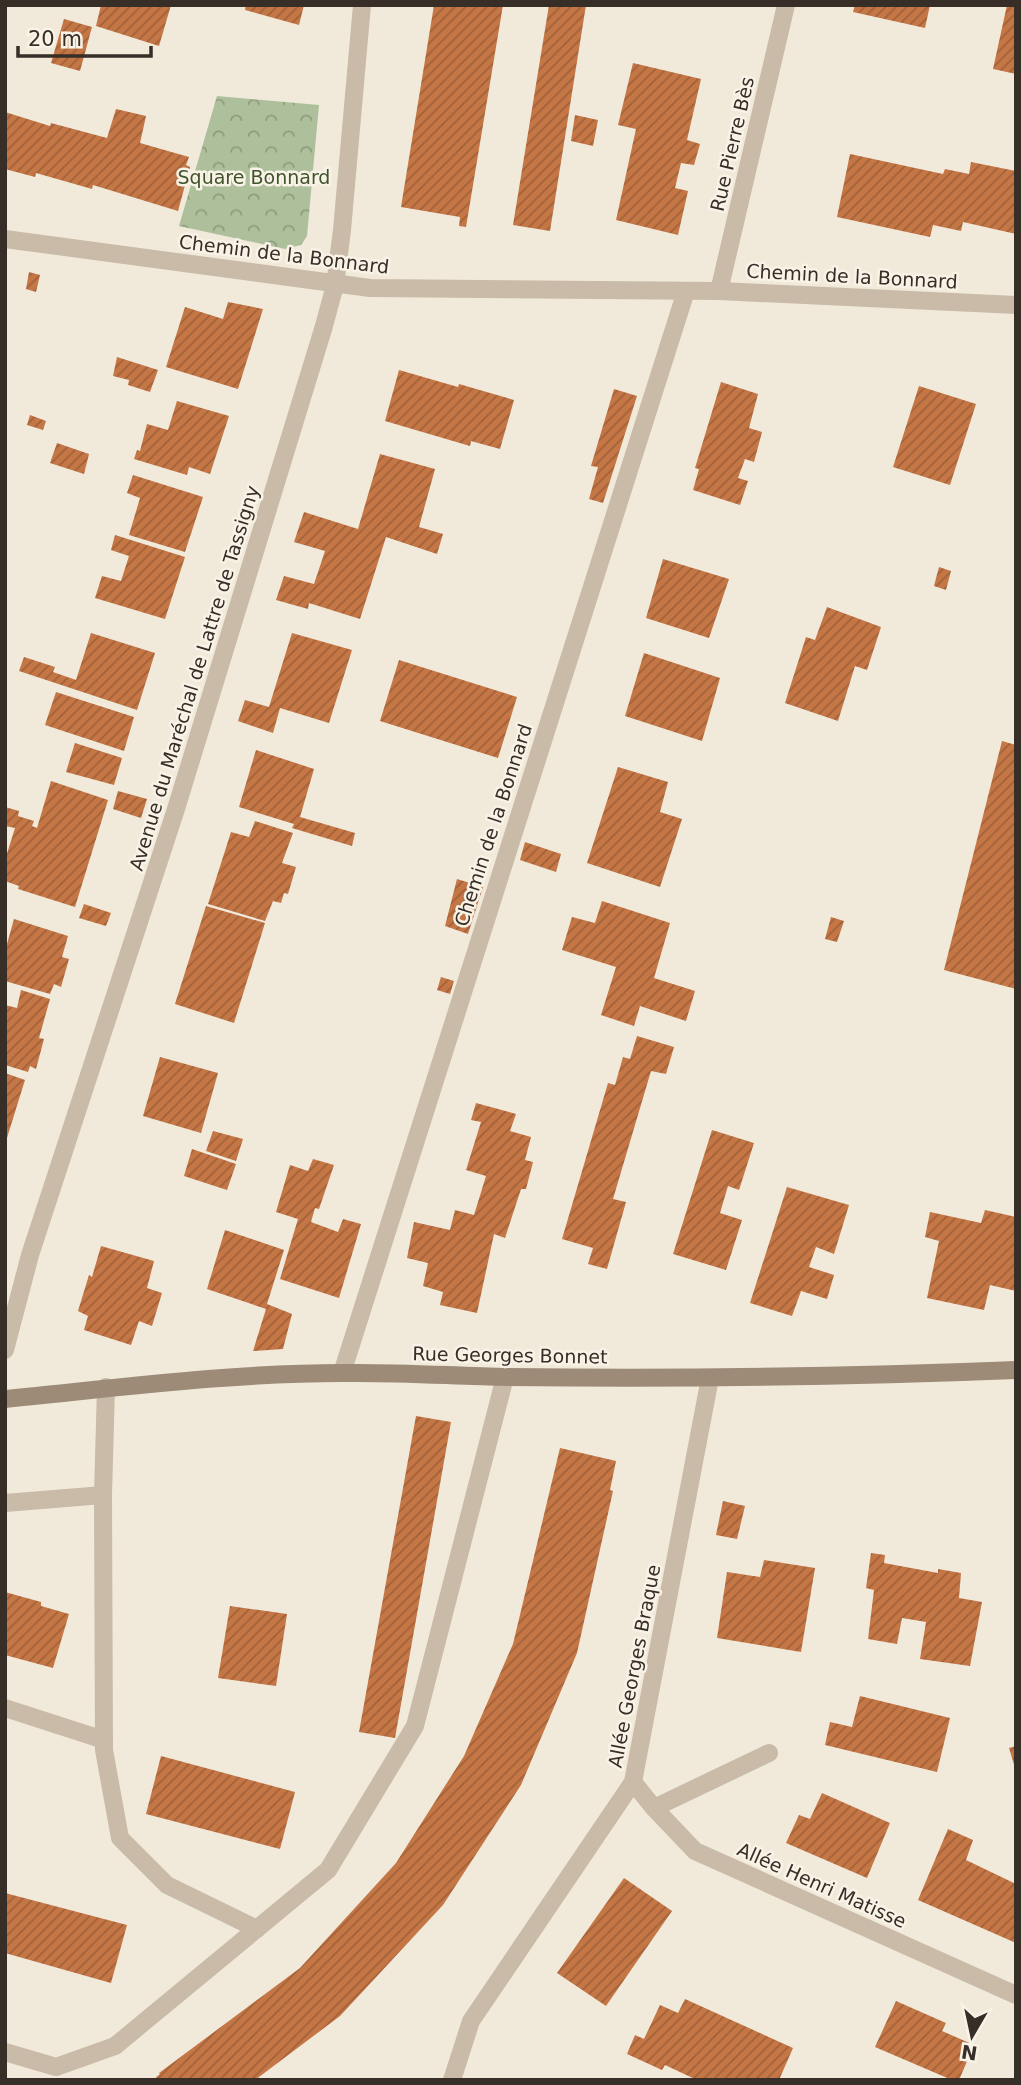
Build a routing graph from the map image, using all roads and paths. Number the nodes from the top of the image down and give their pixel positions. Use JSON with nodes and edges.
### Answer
{"nodes":[{"id":1,"x":362,"y":5,"type":"edge"},
{"id":2,"x":786,"y":5,"type":"edge"},
{"id":3,"x":5,"y":239,"type":"edge"},
{"id":4,"x":335,"y":285,"type":"junction"},
{"id":5,"x":686,"y":291,"type":"junction"},
{"id":6,"x":719,"y":291,"type":"junction"},
{"id":7,"x":1016,"y":304,"type":"edge"},
{"id":8,"x":5,"y":1350,"type":"edge"},
{"id":9,"x":1016,"y":1370,"type":"edge"},
{"id":10,"x":342,"y":1373,"type":"junction"},
{"id":11,"x":505,"y":1377,"type":"junction"},
{"id":12,"x":710,"y":1378,"type":"junction"},
{"id":13,"x":107,"y":1387,"type":"junction"},
{"id":14,"x":5,"y":1399,"type":"edge"},
{"id":15,"x":103,"y":1495,"type":"junction"},
{"id":16,"x":5,"y":1503,"type":"edge"},
{"id":17,"x":5,"y":1708,"type":"edge"},
{"id":18,"x":104,"y":1740,"type":"junction"},
{"id":19,"x":769,"y":1753,"type":"dead end"},
{"id":20,"x":633,"y":1782,"type":"junction"},
{"id":21,"x":654,"y":1808,"type":"junction"},
{"id":22,"x":257,"y":1929,"type":"junction"},
{"id":23,"x":1016,"y":1995,"type":"edge"},
{"id":24,"x":5,"y":2052,"type":"edge"},
{"id":25,"x":453,"y":2080,"type":"edge"}],
"edges":[{"from":1,"to":4,"type":"street","name":"Avenue du Maréchal de Lattre de Tassigny"},
{"from":2,"to":6,"type":"street","name":"Rue Pierre Bès"},
{"from":3,"to":4,"type":"street","name":"Chemin de la Bonnard"},
{"from":4,"to":5,"type":"street","name":"Chemin de la Bonnard"},
{"from":4,"to":8,"type":"street","name":"Avenue du Maréchal de Lattre de Tassigny"},
{"from":5,"to":6,"type":"street","name":"Chemin de la Bonnard"},
{"from":5,"to":10,"type":"street","name":"Chemin de la Bonnard"},
{"from":6,"to":7,"type":"street","name":"Chemin de la Bonnard"},
{"from":9,"to":12,"type":"street","name":"Rue Georges Bonnet"},
{"from":10,"to":11,"type":"street","name":"Rue Georges Bonnet"},
{"from":10,"to":13,"type":"street","name":"Rue Georges Bonnet"},
{"from":11,"to":12,"type":"street","name":"Rue Georges Bonnet"},
{"from":11,"to":22,"type":"street"},
{"from":12,"to":20,"type":"street","name":"Allée Georges Braque"},
{"from":13,"to":14,"type":"street","name":"Rue Georges Bonnet"},
{"from":13,"to":15,"type":"street"},
{"from":15,"to":16,"type":"street"},
{"from":15,"to":18,"type":"street"},
{"from":17,"to":18,"type":"street"},
{"from":18,"to":22,"type":"street"},
{"from":19,"to":21,"type":"street"},
{"from":20,"to":21,"type":"street","name":"Allée Henri Matisse"},
{"from":20,"to":25,"type":"street","name":"Allée Georges Braque"},
{"from":21,"to":23,"type":"street","name":"Allée Henri Matisse"},
{"from":22,"to":24,"type":"street"}]}
